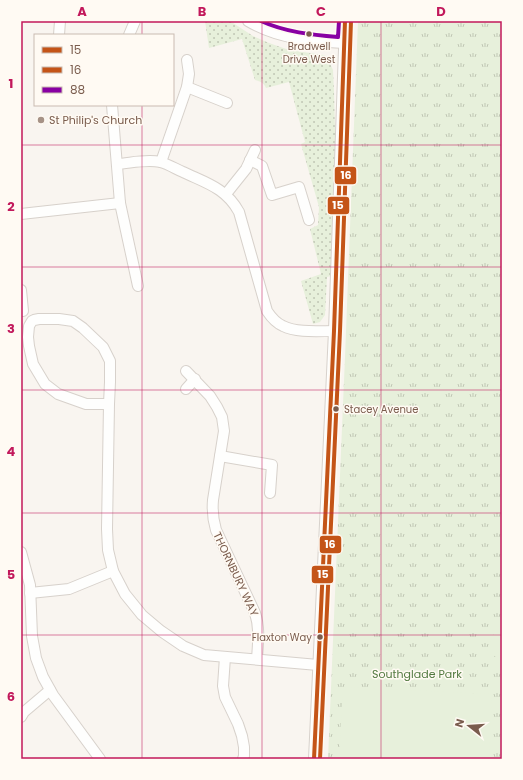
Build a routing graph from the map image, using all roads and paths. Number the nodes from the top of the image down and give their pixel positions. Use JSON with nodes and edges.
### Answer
{"nodes":[{"id":1,"x":60,"y":21,"type":"edge"},
{"id":2,"x":135,"y":21,"type":"edge"},
{"id":3,"x":248,"y":21,"type":"edge"},
{"id":4,"x":345,"y":21,"type":"edge"},
{"id":5,"x":59,"y":34,"type":"edge"},
{"id":6,"x":129,"y":34,"type":"edge"},
{"id":7,"x":344,"y":43,"type":"junction"},
{"id":8,"x":187,"y":60,"type":"dead end"},
{"id":9,"x":187,"y":87,"type":"junction"},
{"id":10,"x":227,"y":103,"type":"dead end"},
{"id":11,"x":112,"y":106,"type":"edge"},
{"id":12,"x":255,"y":150,"type":"dead end"},
{"id":13,"x":250,"y":160,"type":"junction"},
{"id":14,"x":161,"y":162,"type":"junction"},
{"id":15,"x":117,"y":164,"type":"junction"},
{"id":16,"x":226,"y":194,"type":"junction"},
{"id":17,"x":120,"y":203,"type":"junction"},
{"id":18,"x":21,"y":214,"type":"edge"},
{"id":19,"x":309,"y":220,"type":"dead end"},
{"id":20,"x":146,"y":271,"type":"dead end"},
{"id":21,"x":136,"y":273,"type":"junction"},
{"id":22,"x":138,"y":286,"type":"dead end"},
{"id":23,"x":21,"y":290,"type":"edge"},
{"id":24,"x":25,"y":305,"type":"dead end"},
{"id":25,"x":334,"y":331,"type":"junction"},
{"id":26,"x":186,"y":371,"type":"dead end"},
{"id":27,"x":195,"y":379,"type":"junction"},
{"id":28,"x":186,"y":389,"type":"dead end"},
{"id":29,"x":110,"y":404,"type":"junction"},
{"id":30,"x":220,"y":456,"type":"junction"},
{"id":31,"x":270,"y":493,"type":"dead end"},
{"id":32,"x":21,"y":552,"type":"edge"},
{"id":33,"x":113,"y":571,"type":"junction"},
{"id":34,"x":30,"y":593,"type":"junction"},
{"id":35,"x":225,"y":656,"type":"junction"},
{"id":36,"x":257,"y":660,"type":"junction"},
{"id":37,"x":318,"y":665,"type":"junction"},
{"id":38,"x":50,"y":690,"type":"junction"},
{"id":39,"x":21,"y":717,"type":"edge"},
{"id":40,"x":100,"y":759,"type":"edge"},
{"id":41,"x":243,"y":759,"type":"edge"},
{"id":42,"x":314,"y":759,"type":"edge"}],
"edges":[{"from":1,"to":5,"type":"street"},
{"from":2,"to":6,"type":"street"},
{"from":3,"to":7,"type":"street"},
{"from":4,"to":7,"type":"street"},
{"from":7,"to":25,"type":"street"},
{"from":8,"to":9,"type":"street"},
{"from":9,"to":10,"type":"street"},
{"from":9,"to":14,"type":"street"},
{"from":11,"to":15,"type":"street"},
{"from":12,"to":13,"type":"street"},
{"from":13,"to":16,"type":"street"},
{"from":13,"to":19,"type":"street"},
{"from":14,"to":15,"type":"street"},
{"from":14,"to":16,"type":"street"},
{"from":15,"to":17,"type":"street"},
{"from":16,"to":25,"type":"street"},
{"from":17,"to":18,"type":"street"},
{"from":17,"to":21,"type":"street"},
{"from":20,"to":21,"type":"street"},
{"from":21,"to":22,"type":"street"},
{"from":23,"to":24,"type":"street"},
{"from":25,"to":37,"type":"street"},
{"from":26,"to":27,"type":"street","name":"THORNBURY WAY"},
{"from":27,"to":28,"type":"street"},
{"from":27,"to":30,"type":"street","name":"THORNBURY WAY"},
{"from":29,"to":29,"type":"street"},
{"from":29,"to":33,"type":"street"},
{"from":30,"to":31,"type":"street"},
{"from":30,"to":36,"type":"street","name":"THORNBURY WAY"},
{"from":32,"to":34,"type":"street"},
{"from":33,"to":34,"type":"street"},
{"from":33,"to":35,"type":"street"},
{"from":34,"to":38,"type":"street"},
{"from":35,"to":36,"type":"street"},
{"from":35,"to":41,"type":"street"},
{"from":36,"to":37,"type":"street"},
{"from":37,"to":42,"type":"street"},
{"from":38,"to":39,"type":"street"},
{"from":38,"to":40,"type":"street"}]}
